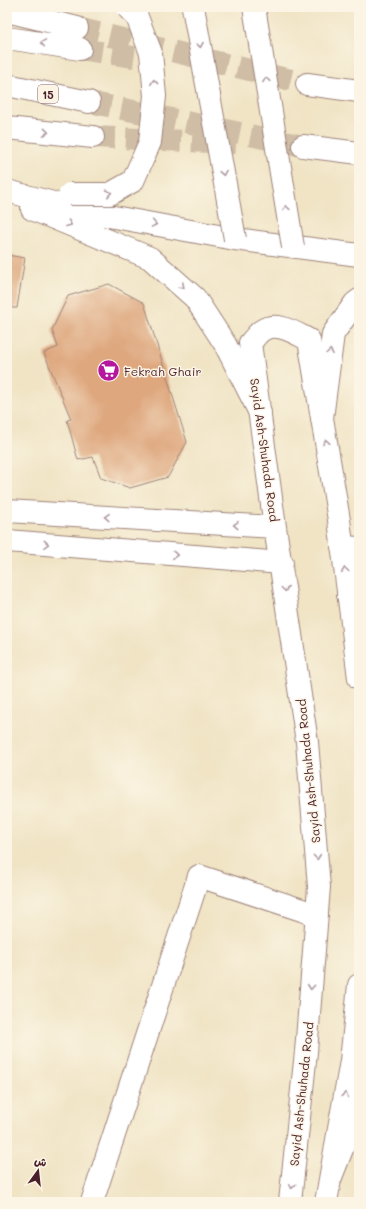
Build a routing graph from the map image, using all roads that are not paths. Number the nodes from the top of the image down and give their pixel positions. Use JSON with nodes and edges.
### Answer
{"nodes":[{"id":1,"x":127,"y":7,"type":"edge"},
{"id":2,"x":193,"y":7,"type":"edge"},
{"id":3,"x":254,"y":7,"type":"edge"},
{"id":4,"x":7,"y":11,"type":"edge"},
{"id":5,"x":7,"y":38,"type":"edge"},
{"id":6,"x":307,"y":84,"type":"tunnel mouth"},
{"id":7,"x":7,"y":85,"type":"edge"},
{"id":8,"x":359,"y":91,"type":"edge"},
{"id":9,"x":89,"y":102,"type":"tunnel mouth"},
{"id":10,"x":7,"y":128,"type":"edge"},
{"id":11,"x":93,"y":137,"type":"tunnel mouth"},
{"id":12,"x":303,"y":146,"type":"tunnel mouth"},
{"id":13,"x":359,"y":153,"type":"edge"},
{"id":14,"x":7,"y":185,"type":"edge"},
{"id":15,"x":7,"y":191,"type":"edge"},
{"id":16,"x":7,"y":199,"type":"edge"},
{"id":17,"x":235,"y":239,"type":"junction"},
{"id":18,"x":293,"y":246,"type":"junction"},
{"id":19,"x":359,"y":255,"type":"edge"},
{"id":20,"x":359,"y":300,"type":"edge"},
{"id":21,"x":260,"y":413,"type":"junction"},
{"id":22,"x":322,"y":418,"type":"junction"},
{"id":23,"x":7,"y":511,"type":"edge"},
{"id":24,"x":275,"y":527,"type":"junction"},
{"id":25,"x":7,"y":541,"type":"edge"},
{"id":26,"x":350,"y":548,"type":"edge"},
{"id":27,"x":282,"y":563,"type":"junction"},
{"id":28,"x":354,"y":594,"type":"edge"},
{"id":29,"x":359,"y":678,"type":"edge"},
{"id":30,"x":317,"y":915,"type":"junction"},
{"id":31,"x":359,"y":985,"type":"edge"},
{"id":32,"x":359,"y":1106,"type":"edge"},
{"id":33,"x":331,"y":1177,"type":"junction"},
{"id":34,"x":92,"y":1202,"type":"edge"},
{"id":35,"x":290,"y":1202,"type":"edge"},
{"id":36,"x":326,"y":1202,"type":"edge"}],
"edges":[{"from":14,"to":1,"type":"main road","one_way":true,"bridge":true},
{"from":2,"to":17,"type":"main road","one_way":true,"bridge":true},
{"from":18,"to":3,"type":"main road","one_way":true,"bridge":true},
{"from":4,"to":5,"type":"main road","one_way":true},
{"from":6,"to":8,"type":"main road"},
{"from":7,"to":9,"type":"main road","number":"15"},
{"from":10,"to":11,"type":"main road","one_way":true},
{"from":12,"to":13,"type":"main road"},
{"from":15,"to":17,"type":"main road","one_way":true},
{"from":16,"to":21,"type":"main road","one_way":true},
{"from":17,"to":18,"type":"main road"},
{"from":18,"to":19,"type":"main road"},
{"from":22,"to":20,"type":"main road","one_way":true},
{"from":21,"to":22,"type":"main road","name":"Sayid Ash-Shuhada Road"},
{"from":21,"to":24,"type":"main road","name":"Sayid Ash-Shuhada Road"},
{"from":26,"to":22,"type":"main road","one_way":true},
{"from":24,"to":23,"type":"main road","one_way":true},
{"from":24,"to":27,"type":"main road","name":"Sayid Ash-Shuhada Road"},
{"from":25,"to":27,"type":"main road","one_way":true},
{"from":28,"to":26,"type":"main road","one_way":true},
{"from":27,"to":30,"type":"main road","name":"Sayid Ash-Shuhada Road","one_way":true},
{"from":28,"to":29,"type":"main road"},
{"from":30,"to":34,"type":"main road"},
{"from":30,"to":35,"type":"main road","name":"Sayid Ash-Shuhada Road","one_way":true},
{"from":33,"to":31,"type":"main road","one_way":true},
{"from":32,"to":33,"type":"main road"},
{"from":33,"to":36,"type":"main road"}]}
